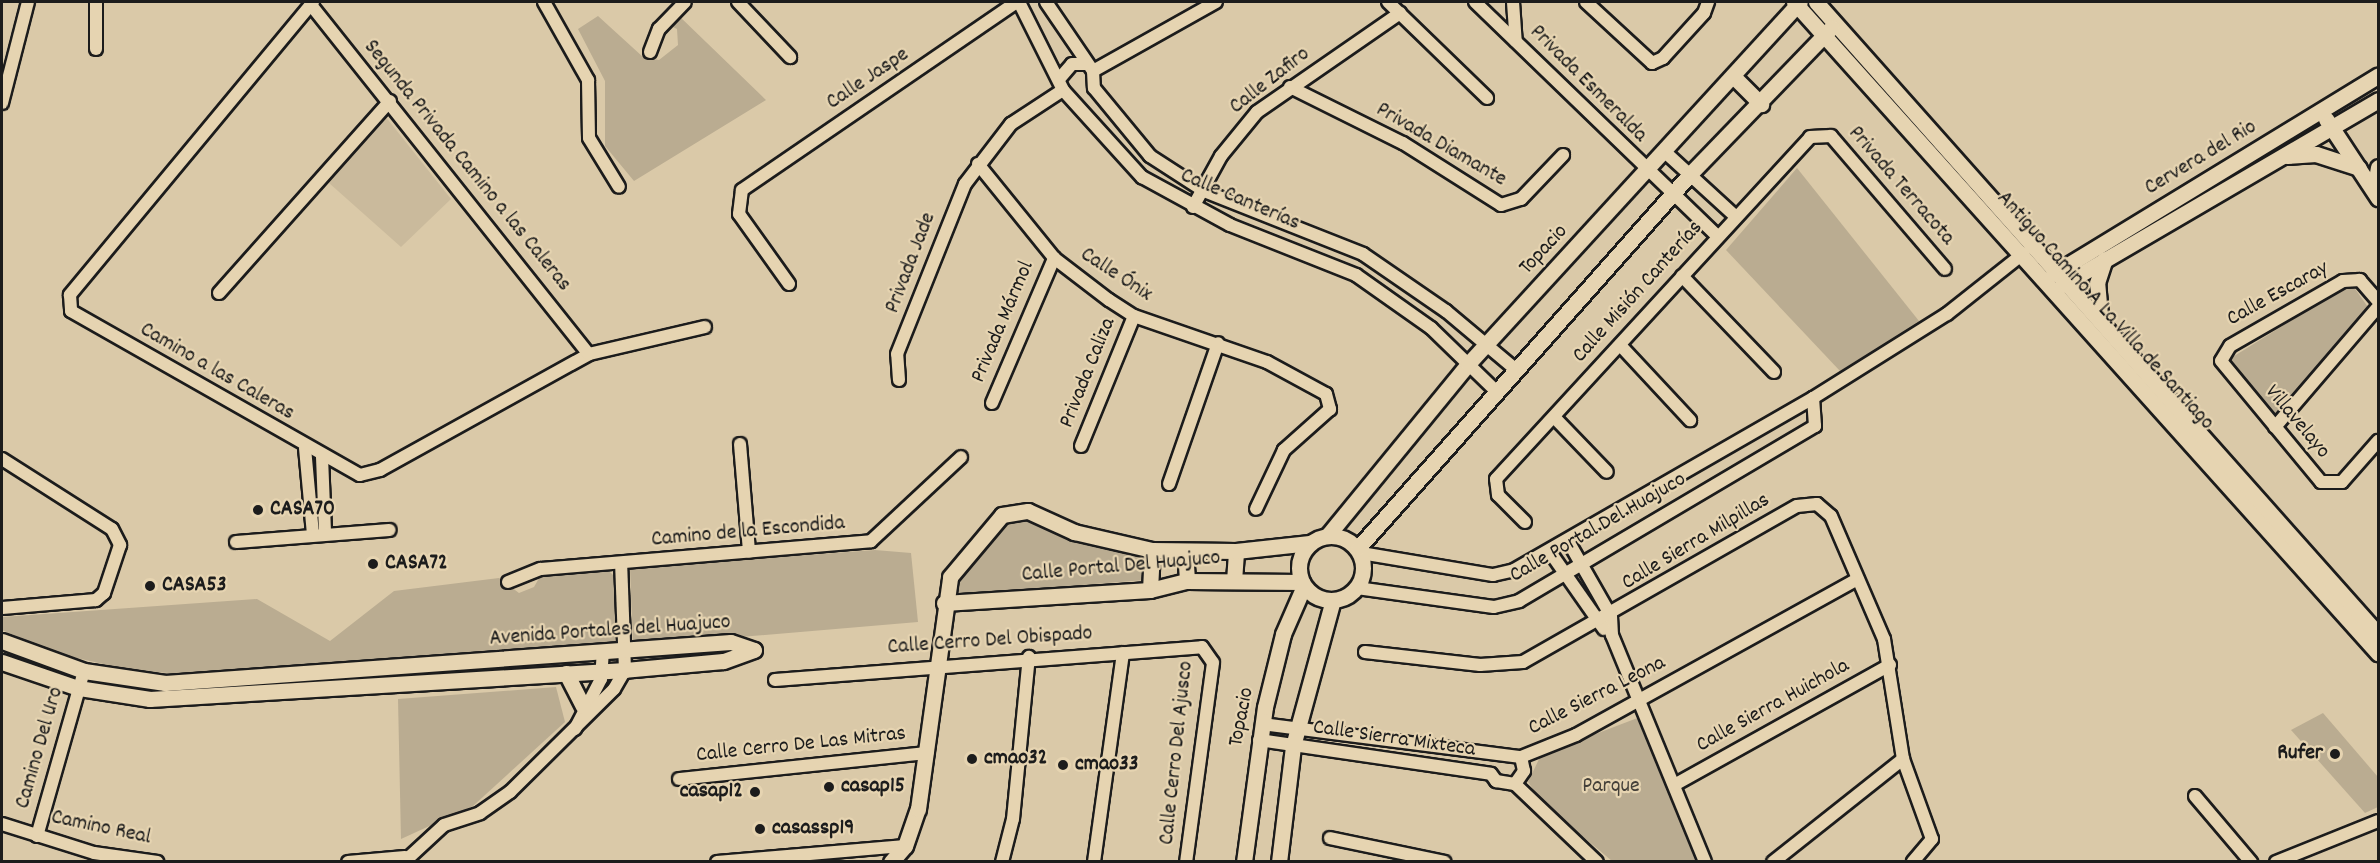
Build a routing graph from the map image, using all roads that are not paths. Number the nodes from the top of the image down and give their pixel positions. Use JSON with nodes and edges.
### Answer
{"nodes":[{"id":1,"x":28,"y":2,"type":"edge"},
{"id":2,"x":96,"y":2,"type":"edge"},
{"id":3,"x":544,"y":2,"type":"edge"},
{"id":4,"x":685,"y":2,"type":"edge"},
{"id":5,"x":738,"y":2,"type":"edge"},
{"id":6,"x":1018,"y":2,"type":"edge"},
{"id":7,"x":1046,"y":2,"type":"edge"},
{"id":8,"x":1216,"y":2,"type":"edge"},
{"id":9,"x":1388,"y":2,"type":"edge"},
{"id":10,"x":1475,"y":2,"type":"edge"},
{"id":11,"x":1586,"y":2,"type":"edge"},
{"id":12,"x":1816,"y":2,"type":"edge"},
{"id":13,"x":312,"y":3,"type":"edge"},
{"id":14,"x":1511,"y":3,"type":"edge"},
{"id":15,"x":1708,"y":3,"type":"edge"},
{"id":16,"x":1797,"y":3,"type":"edge"},
{"id":17,"x":1400,"y":13,"type":"junction"},
{"id":18,"x":1837,"y":22,"type":"junction"},
{"id":19,"x":1825,"y":34,"type":"junction"},
{"id":20,"x":1516,"y":41,"type":"junction"},
{"id":21,"x":96,"y":49,"type":"dead end"},
{"id":22,"x":650,"y":52,"type":"dead end"},
{"id":23,"x":790,"y":57,"type":"dead end"},
{"id":24,"x":6,"y":66,"type":"edge"},
{"id":25,"x":1089,"y":68,"type":"junction"},
{"id":26,"x":1733,"y":76,"type":"junction"},
{"id":27,"x":2374,"y":78,"type":"edge"},
{"id":28,"x":1062,"y":84,"type":"junction"},
{"id":29,"x":1290,"y":87,"type":"junction"},
{"id":30,"x":1094,"y":88,"type":"junction"},
{"id":31,"x":1075,"y":98,"type":"junction"},
{"id":32,"x":1487,"y":98,"type":"dead end"},
{"id":33,"x":2379,"y":98,"type":"edge"},
{"id":34,"x":390,"y":101,"type":"junction"},
{"id":35,"x":2,"y":103,"type":"edge"},
{"id":36,"x":1761,"y":104,"type":"junction"},
{"id":37,"x":2321,"y":111,"type":"junction"},
{"id":38,"x":2331,"y":128,"type":"junction"},
{"id":39,"x":1824,"y":133,"type":"joint"},
{"id":40,"x":1665,"y":152,"type":"junction"},
{"id":41,"x":1563,"y":155,"type":"dead end"},
{"id":42,"x":2278,"y":158,"type":"junction"},
{"id":43,"x":978,"y":164,"type":"junction"},
{"id":44,"x":2379,"y":167,"type":"edge"},
{"id":45,"x":2360,"y":169,"type":"junction"},
{"id":46,"x":1647,"y":172,"type":"junction"},
{"id":47,"x":1690,"y":174,"type":"junction"},
{"id":48,"x":619,"y":187,"type":"dead end"},
{"id":49,"x":1204,"y":191,"type":"junction"},
{"id":50,"x":2376,"y":194,"type":"edge"},
{"id":51,"x":1671,"y":195,"type":"junction"},
{"id":52,"x":1193,"y":207,"type":"junction"},
{"id":53,"x":1734,"y":216,"type":"junction"},
{"id":54,"x":1717,"y":236,"type":"junction"},
{"id":55,"x":2025,"y":254,"type":"junction"},
{"id":56,"x":1054,"y":258,"type":"junction"},
{"id":57,"x":2105,"y":259,"type":"junction"},
{"id":58,"x":1945,"y":269,"type":"dead end"},
{"id":59,"x":1682,"y":276,"type":"junction"},
{"id":60,"x":2058,"y":279,"type":"junction"},
{"id":61,"x":2369,"y":282,"type":"edge"},
{"id":62,"x":789,"y":284,"type":"dead end"},
{"id":63,"x":219,"y":293,"type":"dead end"},
{"id":64,"x":2378,"y":301,"type":"edge"},
{"id":65,"x":1446,"y":311,"type":"junction"},
{"id":66,"x":2100,"y":315,"type":"junction"},
{"id":67,"x":1134,"y":316,"type":"junction"},
{"id":68,"x":705,"y":327,"type":"dead end"},
{"id":69,"x":1431,"y":328,"type":"junction"},
{"id":70,"x":1218,"y":343,"type":"junction"},
{"id":71,"x":1486,"y":345,"type":"junction"},
{"id":72,"x":1620,"y":345,"type":"junction"},
{"id":73,"x":590,"y":354,"type":"junction"},
{"id":74,"x":2222,"y":355,"type":"joint"},
{"id":75,"x":1468,"y":364,"type":"junction"},
{"id":76,"x":1515,"y":369,"type":"junction"},
{"id":77,"x":1774,"y":372,"type":"dead end"},
{"id":78,"x":899,"y":380,"type":"dead end"},
{"id":79,"x":1496,"y":390,"type":"junction"},
{"id":80,"x":1813,"y":398,"type":"junction"},
{"id":81,"x":992,"y":403,"type":"dead end"},
{"id":82,"x":1554,"y":417,"type":"junction"},
{"id":83,"x":1690,"y":420,"type":"dead end"},
{"id":84,"x":2275,"y":427,"type":"junction"},
{"id":85,"x":2379,"y":441,"type":"edge"},
{"id":86,"x":740,"y":444,"type":"dead end"},
{"id":87,"x":1082,"y":446,"type":"dead end"},
{"id":88,"x":305,"y":448,"type":"junction"},
{"id":89,"x":322,"y":457,"type":"junction"},
{"id":90,"x":961,"y":457,"type":"dead end"},
{"id":91,"x":2,"y":459,"type":"edge"},
{"id":92,"x":1607,"y":472,"type":"dead end"},
{"id":93,"x":1169,"y":484,"type":"dead end"},
{"id":94,"x":1256,"y":509,"type":"dead end"},
{"id":95,"x":1526,"y":522,"type":"dead end"},
{"id":96,"x":390,"y":530,"type":"dead end"},
{"id":97,"x":319,"y":534,"type":"junction"},
{"id":98,"x":1328,"y":535,"type":"junction"},
{"id":99,"x":1569,"y":541,"type":"junction"},
{"id":100,"x":236,"y":542,"type":"dead end"},
{"id":101,"x":1310,"y":543,"type":"junction"},
{"id":102,"x":1152,"y":550,"type":"junction"},
{"id":103,"x":1185,"y":551,"type":"junction"},
{"id":104,"x":1236,"y":551,"type":"junction"},
{"id":105,"x":1359,"y":551,"type":"junction"},
{"id":106,"x":749,"y":552,"type":"junction"},
{"id":107,"x":1550,"y":552,"type":"junction"},
{"id":108,"x":621,"y":563,"type":"junction"},
{"id":109,"x":1582,"y":567,"type":"junction"},
{"id":110,"x":1566,"y":576,"type":"junction"},
{"id":111,"x":1858,"y":579,"type":"junction"},
{"id":112,"x":1187,"y":581,"type":"junction"},
{"id":113,"x":1234,"y":581,"type":"junction"},
{"id":114,"x":508,"y":582,"type":"dead end"},
{"id":115,"x":1303,"y":584,"type":"junction"},
{"id":116,"x":1357,"y":588,"type":"junction"},
{"id":117,"x":1150,"y":590,"type":"junction"},
{"id":118,"x":1333,"y":600,"type":"junction"},
{"id":119,"x":944,"y":603,"type":"junction"},
{"id":120,"x":2,"y":608,"type":"edge"},
{"id":121,"x":1611,"y":616,"type":"junction"},
{"id":122,"x":1598,"y":624,"type":"junction"},
{"id":123,"x":2379,"y":634,"type":"edge"},
{"id":124,"x":1612,"y":635,"type":"junction"},
{"id":125,"x":2,"y":641,"type":"edge"},
{"id":126,"x":1207,"y":650,"type":"joint"},
{"id":127,"x":625,"y":651,"type":"junction"},
{"id":128,"x":1365,"y":651,"type":"dead end"},
{"id":129,"x":1123,"y":652,"type":"junction"},
{"id":130,"x":2379,"y":653,"type":"edge"},
{"id":131,"x":603,"y":654,"type":"junction"},
{"id":132,"x":1029,"y":657,"type":"junction"},
{"id":133,"x":2,"y":662,"type":"edge"},
{"id":134,"x":937,"y":664,"type":"junction"},
{"id":135,"x":1890,"y":665,"type":"junction"},
{"id":136,"x":604,"y":670,"type":"junction"},
{"id":137,"x":625,"y":670,"type":"junction"},
{"id":138,"x":84,"y":671,"type":"junction"},
{"id":139,"x":566,"y":673,"type":"junction"},
{"id":140,"x":775,"y":680,"type":"dead end"},
{"id":141,"x":78,"y":688,"type":"junction"},
{"id":142,"x":1638,"y":702,"type":"junction"},
{"id":143,"x":583,"y":706,"type":"junction"},
{"id":144,"x":1262,"y":724,"type":"junction"},
{"id":145,"x":1298,"y":728,"type":"junction"},
{"id":146,"x":575,"y":729,"type":"junction"},
{"id":147,"x":1353,"y":736,"type":"junction"},
{"id":148,"x":1259,"y":740,"type":"junction"},
{"id":149,"x":1293,"y":746,"type":"junction"},
{"id":150,"x":928,"y":753,"type":"junction"},
{"id":151,"x":1350,"y":753,"type":"junction"},
{"id":152,"x":1495,"y":754,"type":"junction"},
{"id":153,"x":1521,"y":757,"type":"junction"},
{"id":154,"x":1903,"y":759,"type":"junction"},
{"id":155,"x":1491,"y":774,"type":"junction"},
{"id":156,"x":679,"y":779,"type":"dead end"},
{"id":157,"x":1515,"y":784,"type":"junction"},
{"id":158,"x":1676,"y":784,"type":"junction"},
{"id":159,"x":2195,"y":796,"type":"dead end"},
{"id":160,"x":2379,"y":821,"type":"edge"},
{"id":161,"x":2,"y":824,"type":"edge"},
{"id":162,"x":37,"y":836,"type":"junction"},
{"id":163,"x":1330,"y":838,"type":"dead end"},
{"id":164,"x":905,"y":846,"type":"junction"},
{"id":165,"x":404,"y":859,"type":"edge"},
{"id":166,"x":157,"y":861,"type":"edge"},
{"id":167,"x":348,"y":861,"type":"edge"},
{"id":168,"x":717,"y":861,"type":"edge"},
{"id":169,"x":891,"y":861,"type":"edge"},
{"id":170,"x":1002,"y":861,"type":"edge"},
{"id":171,"x":1094,"y":861,"type":"edge"},
{"id":172,"x":1186,"y":861,"type":"edge"},
{"id":173,"x":1244,"y":861,"type":"edge"},
{"id":174,"x":1279,"y":861,"type":"edge"},
{"id":175,"x":1445,"y":861,"type":"edge"},
{"id":176,"x":1597,"y":861,"type":"edge"},
{"id":177,"x":1705,"y":861,"type":"edge"},
{"id":178,"x":1773,"y":861,"type":"edge"},
{"id":179,"x":1913,"y":861,"type":"edge"},
{"id":180,"x":2252,"y":861,"type":"edge"},
{"id":181,"x":2276,"y":861,"type":"edge"}],
"edges":[{"from":1,"to":24,"type":"street"},
{"from":2,"to":21,"type":"street"},
{"from":3,"to":48,"type":"street"},
{"from":4,"to":22,"type":"street"},
{"from":5,"to":23,"type":"street"},
{"from":6,"to":28,"type":"street","name":"Calle Canterías"},
{"from":6,"to":62,"type":"street","name":"Calle Jaspe"},
{"from":7,"to":25,"type":"street"},
{"from":8,"to":25,"type":"street"},
{"from":9,"to":17,"type":"street"},
{"from":10,"to":20,"type":"street","name":"Privada Esmeralda"},
{"from":11,"to":15,"type":"street"},
{"from":12,"to":18,"type":"street"},
{"from":13,"to":34,"type":"street","name":"Segunda Privada Camino a las Caleras"},
{"from":13,"to":88,"type":"street","name":"Camino a las Caleras"},
{"from":14,"to":20,"type":"street"},
{"from":16,"to":19,"type":"street","name":"Antiguo Camino A La Villa de Santiago"},
{"from":16,"to":26,"type":"street","name":"Topacio"},
{"from":17,"to":29,"type":"street","name":"Calle Zafiro"},
{"from":17,"to":32,"type":"street"},
{"from":18,"to":19,"type":"street"},
{"from":18,"to":60,"type":"street"},
{"from":19,"to":36,"type":"street"},
{"from":19,"to":55,"type":"street","name":"Antiguo Camino A La Villa de Santiago"},
{"from":20,"to":46,"type":"street","name":"Privada Esmeralda"},
{"from":24,"to":35,"type":"street"},
{"from":25,"to":28,"type":"street","name":"Privada Jade"},
{"from":25,"to":30,"type":"street"},
{"from":26,"to":36,"type":"street"},
{"from":26,"to":40,"type":"street","name":"Topacio"},
{"from":27,"to":33,"type":"street"},
{"from":27,"to":37,"type":"street","name":"Cervera del Rio"},
{"from":28,"to":31,"type":"street","name":"Calle Canterías"},
{"from":28,"to":43,"type":"street","name":"Privada Jade"},
{"from":29,"to":41,"type":"street","name":"Privada Diamante"},
{"from":29,"to":49,"type":"street","name":"Calle Zafiro"},
{"from":30,"to":31,"type":"street"},
{"from":30,"to":49,"type":"street","name":"Calle Canterías"},
{"from":31,"to":52,"type":"street","name":"Calle Canterías"},
{"from":33,"to":38,"type":"street","name":"Cervera del Rio"},
{"from":34,"to":63,"type":"street"},
{"from":34,"to":73,"type":"street","name":"Segunda Privada Camino a las Caleras"},
{"from":36,"to":47,"type":"street"},
{"from":37,"to":38,"type":"street"},
{"from":37,"to":60,"type":"street","name":"Cervera del Rio"},
{"from":38,"to":42,"type":"street","name":"Cervera del Rio"},
{"from":38,"to":45,"type":"street"},
{"from":39,"to":53,"type":"street","name":"Calle Misión Canterías"},
{"from":39,"to":58,"type":"street","name":"Privada Terracota"},
{"from":40,"to":46,"type":"street","name":"Topacio"},
{"from":40,"to":47,"type":"street"},
{"from":42,"to":45,"type":"street"},
{"from":42,"to":57,"type":"street","name":"Cervera del Rio"},
{"from":43,"to":56,"type":"street","name":"Calle Ónix"},
{"from":43,"to":78,"type":"street","name":"Privada Jade"},
{"from":44,"to":50,"type":"street"},
{"from":45,"to":50,"type":"street"},
{"from":46,"to":51,"type":"street","name":"Privada Esmeralda"},
{"from":46,"to":71,"type":"street","name":"Topacio"},
{"from":47,"to":51,"type":"street"},
{"from":47,"to":53,"type":"street"},
{"from":49,"to":52,"type":"street","name":"Calle Zafiro"},
{"from":49,"to":65,"type":"street","name":"Calle Canterías"},
{"from":51,"to":54,"type":"street","name":"Privada Esmeralda"},
{"from":51,"to":76,"type":"street"},
{"from":52,"to":69,"type":"street","name":"Calle Canterías"},
{"from":53,"to":54,"type":"street","name":"Calle Misión Canterías"},
{"from":54,"to":59,"type":"street","name":"Calle Misión Canterías"},
{"from":55,"to":60,"type":"street","name":"Antiguo Camino A La Villa de Santiago"},
{"from":55,"to":80,"type":"street","name":"Calle Portal Del Huajuco"},
{"from":56,"to":67,"type":"street","name":"Calle Ónix"},
{"from":56,"to":81,"type":"street","name":"Privada Mármol"},
{"from":57,"to":60,"type":"street","name":"Cervera del Rio"},
{"from":57,"to":66,"type":"street"},
{"from":59,"to":72,"type":"street","name":"Calle Misión Canterías"},
{"from":59,"to":77,"type":"street"},
{"from":60,"to":66,"type":"street"},
{"from":60,"to":130,"type":"street","name":"Antiguo Camino A La Villa de Santiago"},
{"from":61,"to":64,"type":"street"},
{"from":61,"to":74,"type":"street","name":"Calle Escaray"},
{"from":64,"to":84,"type":"street"},
{"from":65,"to":69,"type":"street"},
{"from":65,"to":71,"type":"street","name":"Calle Canterías"},
{"from":66,"to":123,"type":"street"},
{"from":67,"to":70,"type":"street","name":"Calle Ónix"},
{"from":67,"to":87,"type":"street","name":"Privada Caliza"},
{"from":68,"to":73,"type":"street","name":"Camino a las Caleras"},
{"from":69,"to":75,"type":"street","name":"Calle Canterías"},
{"from":70,"to":93,"type":"street"},
{"from":70,"to":94,"type":"street","name":"Calle Ónix"},
{"from":71,"to":75,"type":"street","name":"Topacio"},
{"from":71,"to":76,"type":"street","name":"Calle Canterías"},
{"from":72,"to":82,"type":"street","name":"Calle Misión Canterías"},
{"from":72,"to":83,"type":"street"},
{"from":73,"to":89,"type":"street","name":"Camino a las Caleras"},
{"from":74,"to":84,"type":"street","name":"Villavelayo"},
{"from":75,"to":79,"type":"street","name":"Calle Canterías"},
{"from":75,"to":98,"type":"street","name":"Topacio"},
{"from":76,"to":79,"type":"street"},
{"from":79,"to":105,"type":"street"},
{"from":80,"to":99,"type":"street","name":"Calle Portal Del Huajuco"},
{"from":80,"to":109,"type":"street","name":"Calle Portal Del Huajuco"},
{"from":82,"to":92,"type":"street"},
{"from":82,"to":95,"type":"street","name":"Calle Misión Canterías"},
{"from":84,"to":85,"type":"street","name":"Villavelayo"},
{"from":86,"to":106,"type":"street"},
{"from":88,"to":89,"type":"street","name":"Camino a las Caleras"},
{"from":88,"to":97,"type":"street"},
{"from":89,"to":97,"type":"street"},
{"from":90,"to":106,"type":"street","name":"Camino de la Escondida"},
{"from":91,"to":120,"type":"street"},
{"from":96,"to":97,"type":"street"},
{"from":97,"to":100,"type":"street"},
{"from":98,"to":101,"type":"street"},
{"from":98,"to":105,"type":"street"},
{"from":99,"to":107,"type":"street","name":"Calle Portal Del Huajuco"},
{"from":99,"to":109,"type":"street"},
{"from":101,"to":104,"type":"street","name":"Calle Portal Del Huajuco"},
{"from":101,"to":115,"type":"street"},
{"from":102,"to":103,"type":"street","name":"Calle Portal Del Huajuco"},
{"from":102,"to":117,"type":"street"},
{"from":102,"to":119,"type":"street","name":"Calle Portal Del Huajuco"},
{"from":103,"to":104,"type":"street","name":"Calle Portal Del Huajuco"},
{"from":103,"to":112,"type":"street"},
{"from":104,"to":113,"type":"street"},
{"from":105,"to":107,"type":"street","name":"Calle Portal Del Huajuco"},
{"from":105,"to":116,"type":"street"},
{"from":106,"to":108,"type":"street","name":"Camino de la Escondida"},
{"from":107,"to":110,"type":"street"},
{"from":108,"to":114,"type":"street","name":"Camino de la Escondida"},
{"from":108,"to":127,"type":"street"},
{"from":109,"to":110,"type":"street","name":"Calle Portal Del Huajuco"},
{"from":109,"to":121,"type":"street"},
{"from":110,"to":116,"type":"street","name":"Calle Portal Del Huajuco"},
{"from":110,"to":122,"type":"street"},
{"from":111,"to":121,"type":"street","name":"Calle Sierra Milpillas"},
{"from":111,"to":135,"type":"street"},
{"from":111,"to":142,"type":"street","name":"Calle Sierra Leona"},
{"from":112,"to":113,"type":"street","name":"Calle Portal Del Huajuco"},
{"from":112,"to":117,"type":"street","name":"Calle Portal Del Huajuco"},
{"from":113,"to":115,"type":"street","name":"Calle Portal Del Huajuco"},
{"from":115,"to":118,"type":"street"},
{"from":115,"to":144,"type":"street","name":"Topacio"},
{"from":116,"to":118,"type":"street"},
{"from":117,"to":119,"type":"street","name":"Calle Portal Del Huajuco"},
{"from":118,"to":145,"type":"street"},
{"from":119,"to":134,"type":"street","name":"Calle Portal Del Huajuco"},
{"from":121,"to":122,"type":"street","name":"Calle Sierra Milpillas"},
{"from":121,"to":124,"type":"street"},
{"from":122,"to":124,"type":"street"},
{"from":122,"to":128,"type":"street","name":"Calle Sierra Milpillas"},
{"from":124,"to":142,"type":"street"},
{"from":125,"to":138,"type":"street","name":"Avenida Portales del Huajuco"},
{"from":126,"to":129,"type":"street","name":"Calle Cerro Del Obispado"},
{"from":126,"to":172,"type":"street","name":"Calle Cerro Del Ajusco"},
{"from":127,"to":131,"type":"street","name":"Avenida Portales del Huajuco"},
{"from":127,"to":137,"type":"street"},
{"from":127,"to":137,"type":"street","name":"Avenida Portales del Huajuco"},
{"from":129,"to":132,"type":"street","name":"Calle Cerro Del Obispado"},
{"from":129,"to":171,"type":"street"},
{"from":131,"to":136,"type":"street"},
{"from":131,"to":138,"type":"street","name":"Avenida Portales del Huajuco"},
{"from":132,"to":134,"type":"street","name":"Calle Cerro Del Obispado"},
{"from":132,"to":170,"type":"street"},
{"from":133,"to":141,"type":"street","name":"Avenida Portales del Huajuco"},
{"from":134,"to":140,"type":"street","name":"Calle Cerro Del Obispado"},
{"from":134,"to":150,"type":"street","name":"Calle Portal Del Huajuco"},
{"from":135,"to":154,"type":"street"},
{"from":135,"to":158,"type":"street","name":"Calle Sierra Huichola"},
{"from":136,"to":137,"type":"street","name":"Avenida Portales del Huajuco"},
{"from":136,"to":139,"type":"street","name":"Avenida Portales del Huajuco"},
{"from":136,"to":143,"type":"street"},
{"from":137,"to":146,"type":"street"},
{"from":138,"to":141,"type":"street","name":"Camino Del Uro"},
{"from":139,"to":141,"type":"street","name":"Avenida Portales del Huajuco"},
{"from":139,"to":143,"type":"street"},
{"from":141,"to":162,"type":"street","name":"Camino Del Uro"},
{"from":142,"to":153,"type":"street","name":"Calle Sierra Leona"},
{"from":142,"to":158,"type":"street"},
{"from":143,"to":146,"type":"street"},
{"from":144,"to":145,"type":"street","name":"Calle Sierra Leona"},
{"from":144,"to":148,"type":"street","name":"Topacio"},
{"from":145,"to":147,"type":"street","name":"Calle Sierra Leona"},
{"from":145,"to":149,"type":"street"},
{"from":146,"to":165,"type":"street"},
{"from":147,"to":151,"type":"street"},
{"from":147,"to":152,"type":"street","name":"Calle Sierra Leona"},
{"from":148,"to":149,"type":"street","name":"Calle Sierra Mixteca"},
{"from":148,"to":173,"type":"street","name":"Topacio"},
{"from":149,"to":151,"type":"street","name":"Calle Sierra Mixteca"},
{"from":149,"to":174,"type":"street"},
{"from":150,"to":156,"type":"street","name":"Calle Cerro De Las Mitras"},
{"from":150,"to":164,"type":"street","name":"Calle Portal Del Huajuco"},
{"from":151,"to":155,"type":"street","name":"Calle Sierra Mixteca"},
{"from":152,"to":153,"type":"street","name":"Calle Sierra Leona"},
{"from":152,"to":155,"type":"street"},
{"from":153,"to":157,"type":"street"},
{"from":154,"to":178,"type":"street"},
{"from":154,"to":179,"type":"street"},
{"from":155,"to":157,"type":"street","name":"Calle Sierra Mixteca"},
{"from":157,"to":176,"type":"street","name":"Calle Sierra Mixteca"},
{"from":158,"to":177,"type":"street"},
{"from":159,"to":180,"type":"street"},
{"from":160,"to":181,"type":"street"},
{"from":161,"to":162,"type":"street","name":"Camino Real"},
{"from":162,"to":166,"type":"street","name":"Camino Real"},
{"from":163,"to":175,"type":"street"},
{"from":164,"to":168,"type":"street"},
{"from":164,"to":169,"type":"street"},
{"from":165,"to":167,"type":"street"}]}
